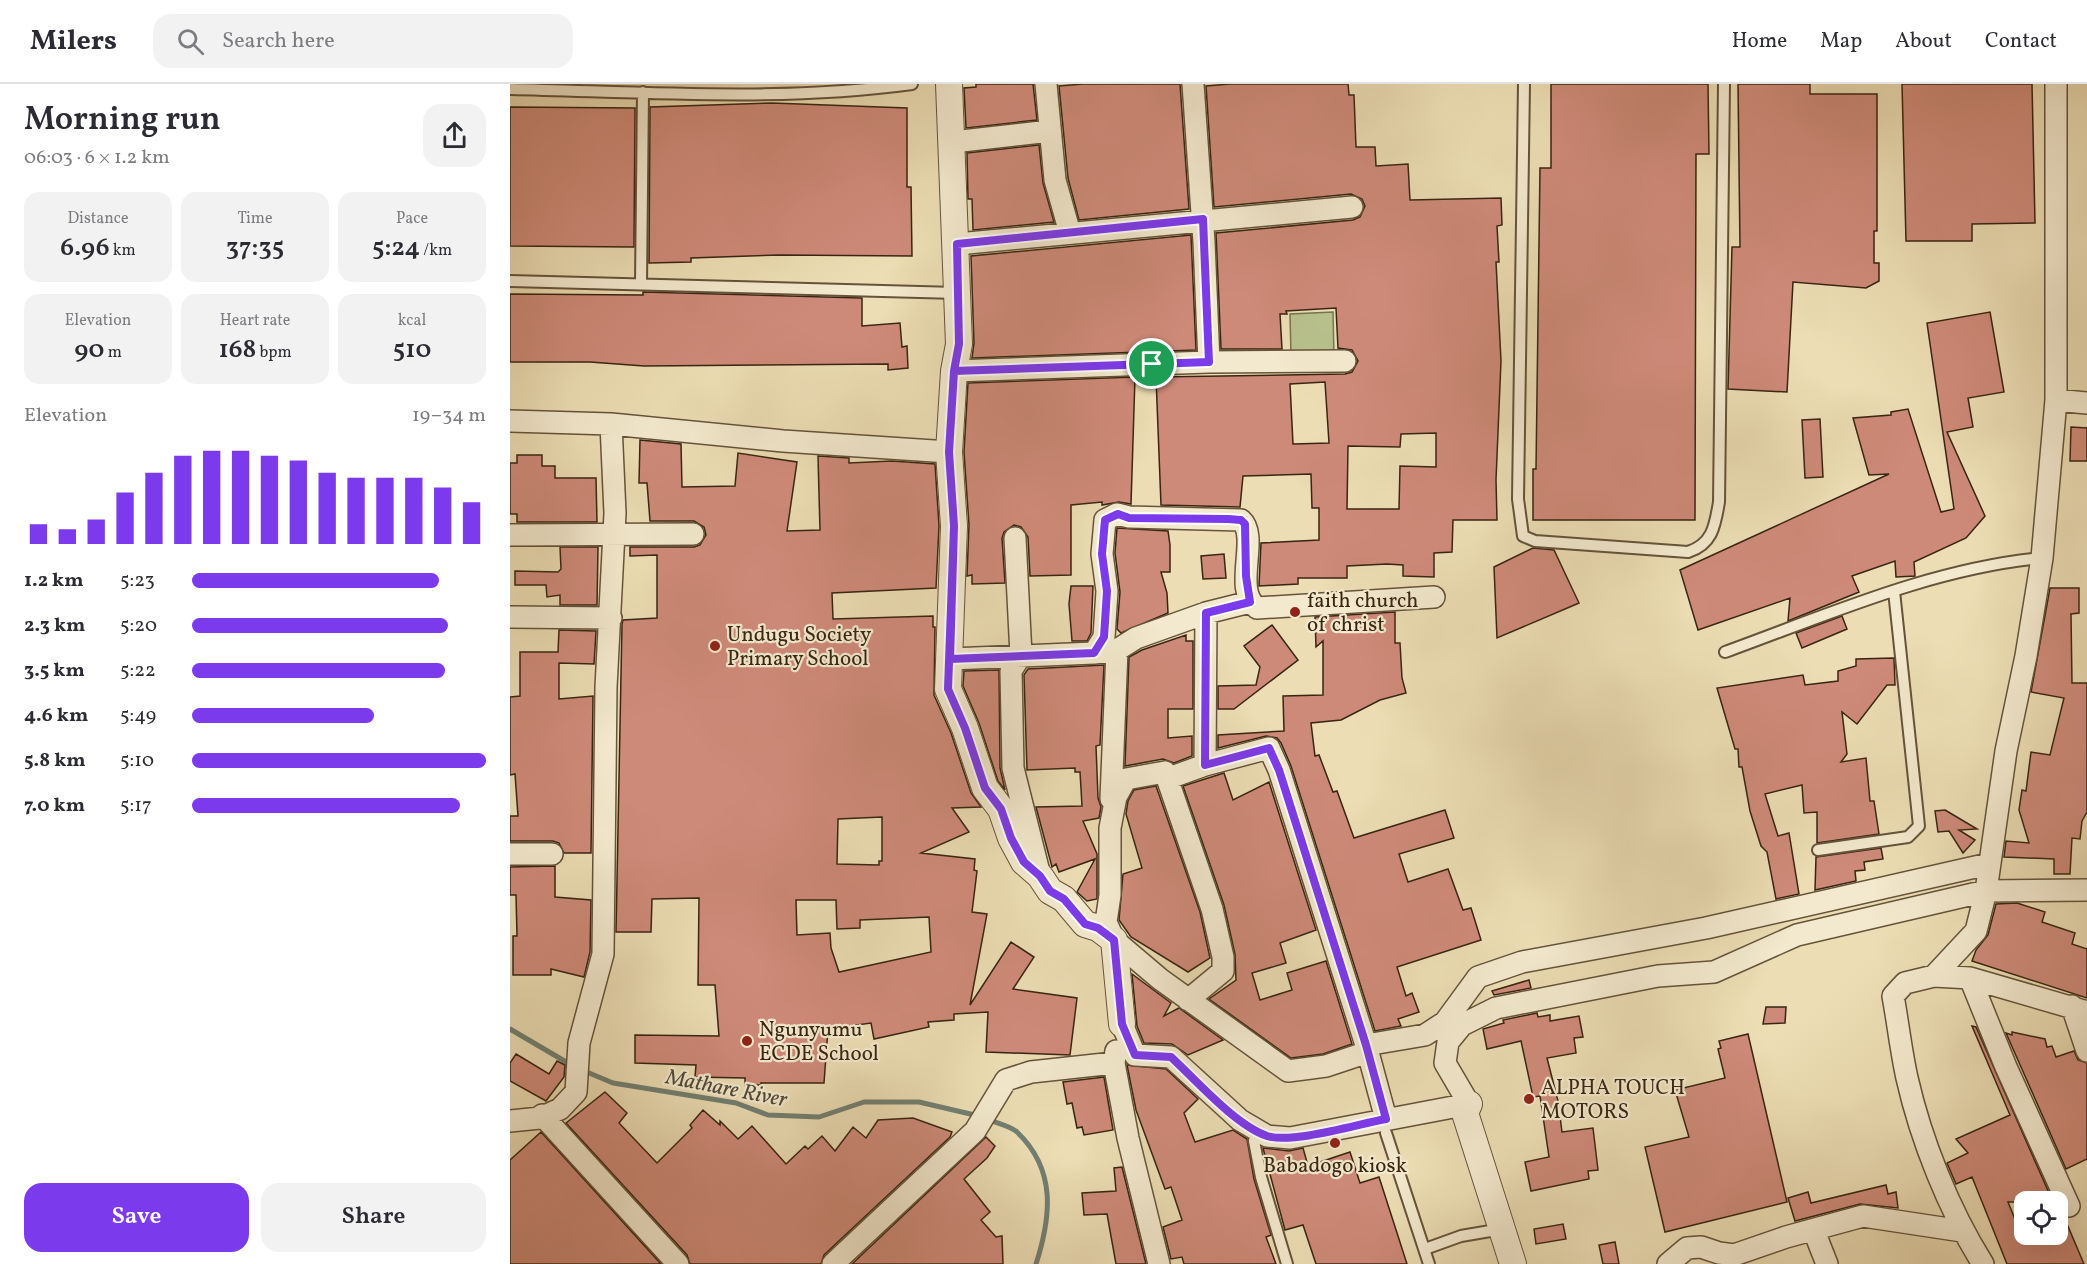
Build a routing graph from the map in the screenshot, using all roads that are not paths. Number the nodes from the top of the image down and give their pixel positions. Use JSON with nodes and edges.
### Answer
{"nodes":[{"id":1,"x":912,"y":84,"type":"edge"},
{"id":2,"x":949,"y":84,"type":"edge"},
{"id":3,"x":1046,"y":84,"type":"edge"},
{"id":4,"x":1192,"y":84,"type":"edge"},
{"id":5,"x":1524,"y":84,"type":"edge"},
{"id":6,"x":1724,"y":84,"type":"edge"},
{"id":7,"x":2056,"y":84,"type":"edge"},
{"id":8,"x":510,"y":89,"type":"edge"},
{"id":9,"x":643,"y":92,"type":"junction"},
{"id":10,"x":1050,"y":131,"type":"junction"},
{"id":11,"x":953,"y":142,"type":"junction"},
{"id":12,"x":1352,"y":207,"type":"dead end"},
{"id":13,"x":1203,"y":219,"type":"junction"},
{"id":14,"x":1071,"y":233,"type":"junction"},
{"id":15,"x":957,"y":244,"type":"junction"},
{"id":16,"x":510,"y":280,"type":"edge"},
{"id":17,"x":641,"y":284,"type":"junction"},
{"id":18,"x":957,"y":293,"type":"junction"},
{"id":19,"x":1346,"y":361,"type":"dead end"},
{"id":20,"x":1209,"y":362,"type":"junction"},
{"id":21,"x":954,"y":371,"type":"junction"},
{"id":22,"x":2056,"y":400,"type":"junction"},
{"id":23,"x":2087,"y":403,"type":"edge"},
{"id":24,"x":510,"y":421,"type":"edge"},
{"id":25,"x":611,"y":424,"type":"junction"},
{"id":26,"x":949,"y":452,"type":"junction"},
{"id":27,"x":614,"y":534,"type":"junction"},
{"id":28,"x":693,"y":534,"type":"dead end"},
{"id":29,"x":510,"y":535,"type":"edge"},
{"id":30,"x":1015,"y":538,"type":"dead end"},
{"id":31,"x":2042,"y":558,"type":"junction"},
{"id":32,"x":1893,"y":591,"type":"junction"},
{"id":33,"x":1434,"y":597,"type":"dead end"},
{"id":34,"x":1250,"y":602,"type":"junction"},
{"id":35,"x":1206,"y":613,"type":"junction"},
{"id":36,"x":510,"y":617,"type":"edge"},
{"id":37,"x":611,"y":618,"type":"junction"},
{"id":38,"x":1117,"y":650,"type":"junction"},
{"id":39,"x":1725,"y":652,"type":"dead end"},
{"id":40,"x":1094,"y":653,"type":"junction"},
{"id":41,"x":1021,"y":655,"type":"junction"},
{"id":42,"x":950,"y":659,"type":"junction"},
{"id":43,"x":1205,"y":765,"type":"junction"},
{"id":44,"x":1165,"y":772,"type":"junction"},
{"id":45,"x":1110,"y":828,"type":"junction"},
{"id":46,"x":1818,"y":850,"type":"dead end"},
{"id":47,"x":510,"y":854,"type":"edge"},
{"id":48,"x":552,"y":854,"type":"dead end"},
{"id":49,"x":1984,"y":865,"type":"dead end"},
{"id":50,"x":1040,"y":876,"type":"junction"},
{"id":51,"x":2087,"y":890,"type":"edge"},
{"id":52,"x":1986,"y":891,"type":"junction"},
{"id":53,"x":1114,"y":940,"type":"junction"},
{"id":54,"x":1934,"y":976,"type":"junction"},
{"id":55,"x":1970,"y":978,"type":"junction"},
{"id":56,"x":1188,"y":1000,"type":"junction"},
{"id":57,"x":2079,"y":1009,"type":"edge"},
{"id":58,"x":1122,"y":1024,"type":"junction"},
{"id":59,"x":1367,"y":1048,"type":"junction"},
{"id":60,"x":2087,"y":1051,"type":"edge"},
{"id":61,"x":1114,"y":1063,"type":"junction"},
{"id":62,"x":1469,"y":1104,"type":"junction"},
{"id":63,"x":542,"y":1115,"type":"junction"},
{"id":64,"x":510,"y":1121,"type":"edge"},
{"id":65,"x":1386,"y":1126,"type":"junction"},
{"id":66,"x":1268,"y":1136,"type":"junction"},
{"id":67,"x":2069,"y":1206,"type":"dead end"},
{"id":68,"x":1503,"y":1228,"type":"junction"},
{"id":69,"x":1814,"y":1231,"type":"junction"},
{"id":70,"x":1962,"y":1231,"type":"junction"},
{"id":71,"x":1425,"y":1249,"type":"junction"},
{"id":72,"x":678,"y":1264,"type":"edge"},
{"id":73,"x":833,"y":1264,"type":"edge"},
{"id":74,"x":1159,"y":1264,"type":"edge"},
{"id":75,"x":1287,"y":1264,"type":"edge"},
{"id":76,"x":1430,"y":1264,"type":"edge"},
{"id":77,"x":1514,"y":1264,"type":"edge"},
{"id":78,"x":1668,"y":1264,"type":"edge"},
{"id":79,"x":1827,"y":1264,"type":"edge"},
{"id":80,"x":1983,"y":1264,"type":"edge"}],
"edges":[{"from":1,"to":9,"type":"lane"},
{"from":2,"to":11,"type":"street"},
{"from":3,"to":10,"type":"street"},
{"from":4,"to":13,"type":"street"},
{"from":5,"to":6,"type":"lane"},
{"from":7,"to":22,"type":"street"},
{"from":8,"to":9,"type":"lane"},
{"from":9,"to":17,"type":"lane"},
{"from":10,"to":11,"type":"street"},
{"from":10,"to":14,"type":"street"},
{"from":11,"to":15,"type":"street"},
{"from":12,"to":13,"type":"street"},
{"from":13,"to":14,"type":"street"},
{"from":13,"to":20,"type":"street"},
{"from":14,"to":15,"type":"street"},
{"from":15,"to":18,"type":"street"},
{"from":16,"to":17,"type":"lane"},
{"from":17,"to":18,"type":"lane"},
{"from":18,"to":21,"type":"street"},
{"from":19,"to":20,"type":"street"},
{"from":20,"to":21,"type":"street"},
{"from":21,"to":26,"type":"street"},
{"from":22,"to":23,"type":"street"},
{"from":22,"to":31,"type":"street"},
{"from":24,"to":25,"type":"street"},
{"from":25,"to":26,"type":"street"},
{"from":25,"to":27,"type":"street"},
{"from":26,"to":42,"type":"street"},
{"from":27,"to":28,"type":"street"},
{"from":27,"to":29,"type":"street"},
{"from":27,"to":37,"type":"street"},
{"from":30,"to":41,"type":"street"},
{"from":31,"to":32,"type":"lane"},
{"from":31,"to":52,"type":"street"},
{"from":32,"to":39,"type":"lane"},
{"from":32,"to":46,"type":"lane"},
{"from":33,"to":34,"type":"street"},
{"from":34,"to":35,"type":"street"},
{"from":34,"to":40,"type":"street"},
{"from":35,"to":38,"type":"street"},
{"from":35,"to":43,"type":"street"},
{"from":36,"to":37,"type":"street"},
{"from":37,"to":63,"type":"street"},
{"from":38,"to":40,"type":"street"},
{"from":38,"to":45,"type":"street"},
{"from":40,"to":41,"type":"street"},
{"from":41,"to":42,"type":"street"},
{"from":41,"to":50,"type":"street"},
{"from":42,"to":50,"type":"street"},
{"from":43,"to":44,"type":"street"},
{"from":43,"to":59,"type":"street"},
{"from":44,"to":45,"type":"street"},
{"from":44,"to":56,"type":"street"},
{"from":45,"to":53,"type":"street"},
{"from":47,"to":48,"type":"street"},
{"from":49,"to":59,"type":"street"},
{"from":50,"to":53,"type":"street"},
{"from":51,"to":52,"type":"street"},
{"from":52,"to":54,"type":"street"},
{"from":52,"to":62,"type":"street"},
{"from":53,"to":56,"type":"street"},
{"from":53,"to":58,"type":"street"},
{"from":54,"to":55,"type":"street"},
{"from":54,"to":70,"type":"street"},
{"from":55,"to":57,"type":"street"},
{"from":55,"to":67,"type":"street"},
{"from":56,"to":59,"type":"street"},
{"from":57,"to":60,"type":"street"},
{"from":58,"to":61,"type":"street"},
{"from":58,"to":66,"type":"street"},
{"from":59,"to":65,"type":"street"},
{"from":61,"to":73,"type":"street"},
{"from":61,"to":74,"type":"street"},
{"from":62,"to":65,"type":"street"},
{"from":62,"to":68,"type":"street"},
{"from":63,"to":64,"type":"street"},
{"from":63,"to":72,"type":"street"},
{"from":65,"to":66,"type":"street"},
{"from":65,"to":71,"type":"lane"},
{"from":66,"to":75,"type":"lane"},
{"from":68,"to":71,"type":"lane"},
{"from":68,"to":77,"type":"street"},
{"from":69,"to":70,"type":"street"},
{"from":69,"to":78,"type":"street"},
{"from":69,"to":79,"type":"street"},
{"from":70,"to":80,"type":"street"},
{"from":71,"to":76,"type":"lane"}]}
